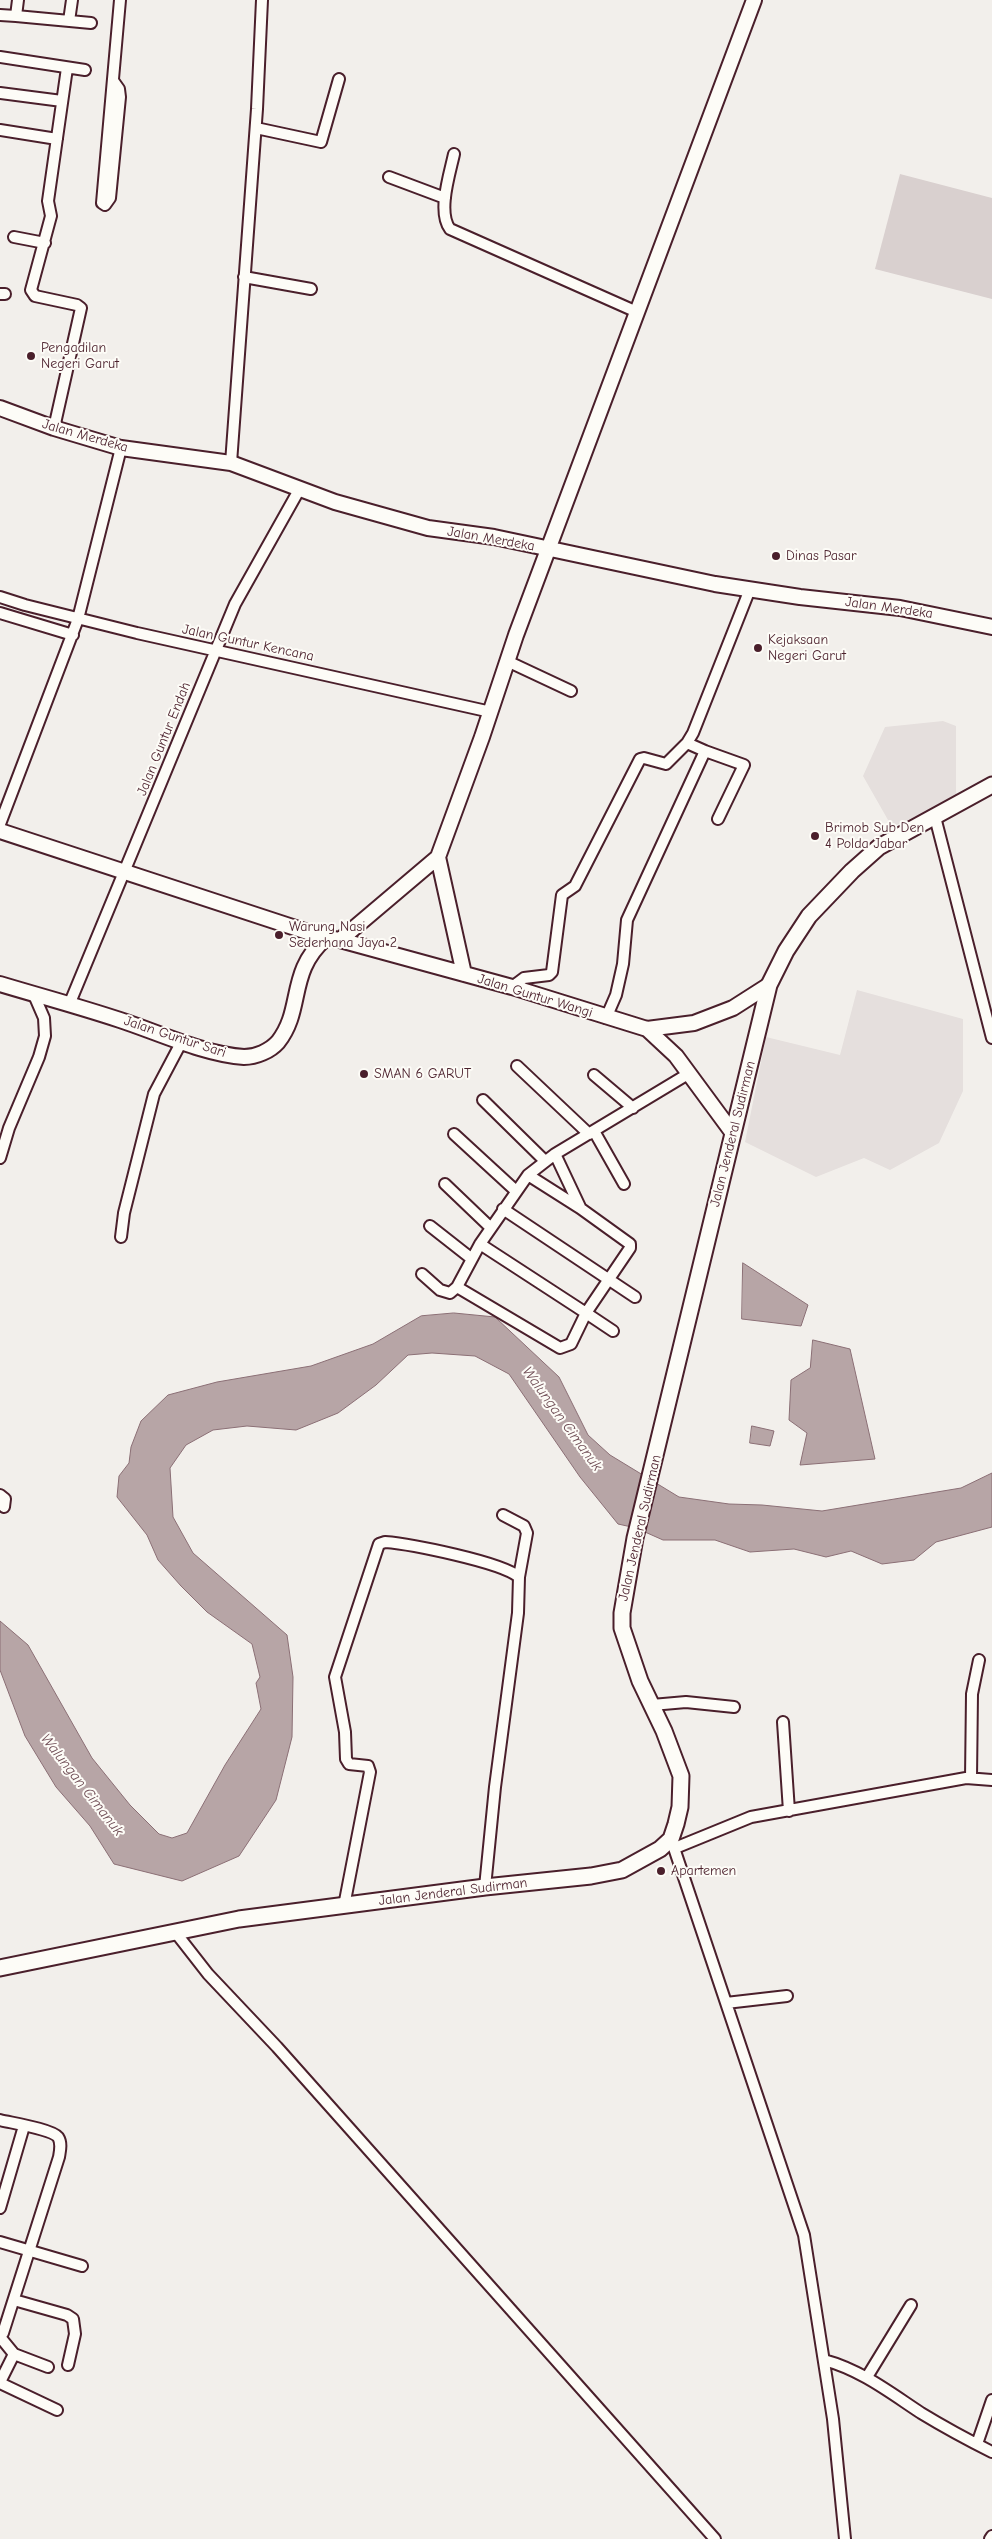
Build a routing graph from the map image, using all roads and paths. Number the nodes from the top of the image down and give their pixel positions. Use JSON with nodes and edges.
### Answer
{"nodes":[{"id":1,"x":18,"y":0,"type":"edge"},
{"id":2,"x":72,"y":0,"type":"edge"},
{"id":3,"x":120,"y":0,"type":"edge"},
{"id":4,"x":262,"y":0,"type":"edge"},
{"id":5,"x":754,"y":0,"type":"edge"},
{"id":6,"x":0,"y":14,"type":"edge"},
{"id":7,"x":16,"y":16,"type":"junction"},
{"id":8,"x":70,"y":21,"type":"junction"},
{"id":9,"x":91,"y":23,"type":"dead end"},
{"id":10,"x":0,"y":57,"type":"edge"},
{"id":11,"x":67,"y":68,"type":"junction"},
{"id":12,"x":85,"y":70,"type":"dead end"},
{"id":13,"x":339,"y":79,"type":"dead end"},
{"id":14,"x":0,"y":93,"type":"edge"},
{"id":15,"x":62,"y":101,"type":"junction"},
{"id":16,"x":256,"y":128,"type":"junction"},
{"id":17,"x":0,"y":130,"type":"edge"},
{"id":18,"x":56,"y":139,"type":"junction"},
{"id":19,"x":111,"y":149,"type":"dead end"},
{"id":20,"x":454,"y":154,"type":"dead end"},
{"id":21,"x":388,"y":178,"type":"dead end"},
{"id":22,"x":445,"y":198,"type":"junction"},
{"id":23,"x":14,"y":237,"type":"dead end"},
{"id":24,"x":45,"y":243,"type":"junction"},
{"id":25,"x":244,"y":277,"type":"junction"},
{"id":26,"x":311,"y":290,"type":"dead end"},
{"id":27,"x":637,"y":312,"type":"junction"},
{"id":28,"x":0,"y":408,"type":"edge"},
{"id":29,"x":54,"y":428,"type":"junction"},
{"id":30,"x":121,"y":448,"type":"junction"},
{"id":31,"x":231,"y":463,"type":"junction"},
{"id":32,"x":299,"y":490,"type":"junction"},
{"id":33,"x":549,"y":549,"type":"junction"},
{"id":34,"x":750,"y":589,"type":"junction"},
{"id":35,"x":0,"y":597,"type":"edge"},
{"id":36,"x":0,"y":613,"type":"edge"},
{"id":37,"x":78,"y":619,"type":"junction"},
{"id":38,"x":992,"y":627,"type":"edge"},
{"id":39,"x":73,"y":635,"type":"junction"},
{"id":40,"x":216,"y":650,"type":"junction"},
{"id":41,"x":507,"y":661,"type":"junction"},
{"id":42,"x":570,"y":691,"type":"dead end"},
{"id":43,"x":490,"y":712,"type":"junction"},
{"id":44,"x":687,"y":743,"type":"junction"},
{"id":45,"x":705,"y":751,"type":"junction"},
{"id":46,"x":992,"y":786,"type":"edge"},
{"id":47,"x":935,"y":817,"type":"junction"},
{"id":48,"x":718,"y":819,"type":"dead end"},
{"id":49,"x":0,"y":824,"type":"edge"},
{"id":50,"x":0,"y":831,"type":"edge"},
{"id":51,"x":438,"y":857,"type":"junction"},
{"id":52,"x":125,"y":872,"type":"junction"},
{"id":53,"x":333,"y":939,"type":"junction"},
{"id":54,"x":464,"y":974,"type":"junction"},
{"id":55,"x":0,"y":984,"type":"edge"},
{"id":56,"x":769,"y":985,"type":"junction"},
{"id":57,"x":512,"y":987,"type":"junction"},
{"id":58,"x":34,"y":994,"type":"junction"},
{"id":59,"x":69,"y":1005,"type":"junction"},
{"id":60,"x":606,"y":1018,"type":"junction"},
{"id":61,"x":647,"y":1029,"type":"junction"},
{"id":62,"x":992,"y":1038,"type":"edge"},
{"id":63,"x":182,"y":1041,"type":"junction"},
{"id":64,"x":517,"y":1066,"type":"dead end"},
{"id":65,"x":688,"y":1074,"type":"junction"},
{"id":66,"x":594,"y":1075,"type":"dead end"},
{"id":67,"x":483,"y":1100,"type":"dead end"},
{"id":68,"x":633,"y":1108,"type":"junction"},
{"id":69,"x":592,"y":1132,"type":"junction"},
{"id":70,"x":732,"y":1132,"type":"junction"},
{"id":71,"x":454,"y":1134,"type":"dead end"},
{"id":72,"x":555,"y":1154,"type":"junction"},
{"id":73,"x":0,"y":1158,"type":"edge"},
{"id":74,"x":545,"y":1161,"type":"junction"},
{"id":75,"x":528,"y":1175,"type":"junction"},
{"id":76,"x":445,"y":1184,"type":"dead end"},
{"id":77,"x":624,"y":1184,"type":"dead end"},
{"id":78,"x":516,"y":1191,"type":"junction"},
{"id":79,"x":580,"y":1208,"type":"junction"},
{"id":80,"x":502,"y":1209,"type":"junction"},
{"id":81,"x":430,"y":1226,"type":"dead end"},
{"id":82,"x":491,"y":1228,"type":"junction"},
{"id":83,"x":121,"y":1237,"type":"dead end"},
{"id":84,"x":480,"y":1244,"type":"junction"},
{"id":85,"x":472,"y":1259,"type":"junction"},
{"id":86,"x":422,"y":1274,"type":"dead end"},
{"id":87,"x":610,"y":1281,"type":"junction"},
{"id":88,"x":457,"y":1287,"type":"junction"},
{"id":89,"x":635,"y":1297,"type":"dead end"},
{"id":90,"x":586,"y":1313,"type":"junction"},
{"id":91,"x":613,"y":1331,"type":"dead end"},
{"id":92,"x":0,"y":1495,"type":"edge"},
{"id":93,"x":4,"y":1507,"type":"dead end"},
{"id":94,"x":503,"y":1515,"type":"dead end"},
{"id":95,"x":519,"y":1577,"type":"junction"},
{"id":96,"x":979,"y":1660,"type":"dead end"},
{"id":97,"x":652,"y":1705,"type":"junction"},
{"id":98,"x":734,"y":1707,"type":"dead end"},
{"id":99,"x":783,"y":1722,"type":"dead end"},
{"id":100,"x":971,"y":1778,"type":"junction"},
{"id":101,"x":992,"y":1780,"type":"edge"},
{"id":102,"x":789,"y":1810,"type":"junction"},
{"id":103,"x":673,"y":1843,"type":"junction"},
{"id":104,"x":485,"y":1887,"type":"junction"},
{"id":105,"x":344,"y":1906,"type":"junction"},
{"id":106,"x":176,"y":1933,"type":"junction"},
{"id":107,"x":0,"y":1968,"type":"edge"},
{"id":108,"x":787,"y":1996,"type":"dead end"},
{"id":109,"x":726,"y":2003,"type":"junction"},
{"id":110,"x":0,"y":2120,"type":"edge"},
{"id":111,"x":24,"y":2126,"type":"junction"},
{"id":112,"x":0,"y":2208,"type":"edge"},
{"id":113,"x":0,"y":2242,"type":"edge"},
{"id":114,"x":30,"y":2251,"type":"junction"},
{"id":115,"x":82,"y":2266,"type":"dead end"},
{"id":116,"x":14,"y":2300,"type":"junction"},
{"id":117,"x":911,"y":2305,"type":"dead end"},
{"id":118,"x":0,"y":2337,"type":"edge"},
{"id":119,"x":14,"y":2354,"type":"junction"},
{"id":120,"x":824,"y":2360,"type":"junction"},
{"id":121,"x":68,"y":2365,"type":"dead end"},
{"id":122,"x":48,"y":2367,"type":"dead end"},
{"id":123,"x":867,"y":2377,"type":"junction"},
{"id":124,"x":0,"y":2382,"type":"edge"},
{"id":125,"x":992,"y":2400,"type":"edge"},
{"id":126,"x":57,"y":2410,"type":"dead end"},
{"id":127,"x":977,"y":2444,"type":"junction"},
{"id":128,"x":992,"y":2452,"type":"edge"},
{"id":129,"x":715,"y":2539,"type":"edge"},
{"id":130,"x":845,"y":2539,"type":"edge"}],
"edges":[{"from":1,"to":7,"type":"street"},
{"from":2,"to":8,"type":"street"},
{"from":3,"to":19,"type":"street"},
{"from":4,"to":16,"type":"street"},
{"from":5,"to":27,"type":"street"},
{"from":6,"to":7,"type":"street"},
{"from":7,"to":8,"type":"street"},
{"from":8,"to":9,"type":"street"},
{"from":10,"to":11,"type":"street"},
{"from":11,"to":12,"type":"street"},
{"from":11,"to":15,"type":"street"},
{"from":13,"to":16,"type":"street"},
{"from":14,"to":15,"type":"street"},
{"from":15,"to":18,"type":"street"},
{"from":16,"to":25,"type":"street"},
{"from":17,"to":18,"type":"street"},
{"from":18,"to":24,"type":"street"},
{"from":20,"to":22,"type":"street"},
{"from":21,"to":22,"type":"street"},
{"from":22,"to":27,"type":"street"},
{"from":23,"to":24,"type":"street"},
{"from":24,"to":29,"type":"street"},
{"from":25,"to":26,"type":"street"},
{"from":25,"to":31,"type":"street"},
{"from":27,"to":33,"type":"street"},
{"from":28,"to":29,"type":"street","name":"Jalan Merdeka"},
{"from":29,"to":30,"type":"street","name":"Jalan Merdeka"},
{"from":30,"to":31,"type":"street","name":"Jalan Merdeka"},
{"from":30,"to":37,"type":"street"},
{"from":31,"to":32,"type":"street","name":"Jalan Merdeka"},
{"from":32,"to":33,"type":"street","name":"Jalan Merdeka"},
{"from":32,"to":40,"type":"street","name":"Jalan Guntur Endah"},
{"from":33,"to":34,"type":"street","name":"Jalan Merdeka"},
{"from":33,"to":41,"type":"street"},
{"from":34,"to":38,"type":"street","name":"Jalan Merdeka"},
{"from":34,"to":44,"type":"street"},
{"from":35,"to":37,"type":"street","name":"Jalan Guntur Kencana"},
{"from":36,"to":39,"type":"street"},
{"from":37,"to":39,"type":"street"},
{"from":37,"to":40,"type":"street","name":"Jalan Guntur Kencana"},
{"from":39,"to":49,"type":"street"},
{"from":40,"to":43,"type":"street","name":"Jalan Guntur Kencana"},
{"from":40,"to":52,"type":"street","name":"Jalan Guntur Endah"},
{"from":41,"to":42,"type":"street"},
{"from":41,"to":43,"type":"street"},
{"from":43,"to":51,"type":"street"},
{"from":44,"to":45,"type":"street"},
{"from":44,"to":57,"type":"street"},
{"from":45,"to":48,"type":"street"},
{"from":45,"to":60,"type":"street"},
{"from":46,"to":47,"type":"main road","name":"Jalan Jenderal Sudirman"},
{"from":47,"to":56,"type":"main road","name":"Jalan Jenderal Sudirman"},
{"from":47,"to":62,"type":"street"},
{"from":50,"to":52,"type":"street"},
{"from":51,"to":53,"type":"street","name":"Jalan Guntur Sari"},
{"from":51,"to":54,"type":"street","name":"Jalan Guntur Wangi"},
{"from":52,"to":53,"type":"street"},
{"from":52,"to":59,"type":"street","name":"Jalan Guntur Endah"},
{"from":53,"to":54,"type":"street"},
{"from":53,"to":63,"type":"street","name":"Jalan Guntur Sari"},
{"from":54,"to":57,"type":"street","name":"Jalan Guntur Wangi"},
{"from":55,"to":58,"type":"street","name":"Jalan Guntur Sari"},
{"from":56,"to":61,"type":"street"},
{"from":56,"to":70,"type":"main road","name":"Jalan Jenderal Sudirman"},
{"from":57,"to":60,"type":"street","name":"Jalan Guntur Wangi"},
{"from":58,"to":59,"type":"street","name":"Jalan Guntur Sari"},
{"from":58,"to":73,"type":"street"},
{"from":59,"to":63,"type":"street","name":"Jalan Guntur Sari"},
{"from":60,"to":61,"type":"street","name":"Jalan Guntur Wangi"},
{"from":61,"to":65,"type":"street","name":"Jalan Guntur Wangi"},
{"from":63,"to":83,"type":"street"},
{"from":64,"to":69,"type":"street"},
{"from":65,"to":68,"type":"street"},
{"from":65,"to":70,"type":"street","name":"Jalan Guntur Wangi"},
{"from":66,"to":68,"type":"street"},
{"from":67,"to":74,"type":"street"},
{"from":68,"to":69,"type":"street"},
{"from":69,"to":72,"type":"street"},
{"from":69,"to":77,"type":"street"},
{"from":70,"to":97,"type":"main road","name":"Jalan Jenderal Sudirman"},
{"from":71,"to":78,"type":"street"},
{"from":72,"to":74,"type":"street"},
{"from":72,"to":79,"type":"street"},
{"from":74,"to":75,"type":"street"},
{"from":75,"to":78,"type":"street"},
{"from":75,"to":79,"type":"street"},
{"from":76,"to":82,"type":"street"},
{"from":78,"to":80,"type":"street"},
{"from":79,"to":87,"type":"street"},
{"from":80,"to":82,"type":"street"},
{"from":80,"to":87,"type":"street"},
{"from":81,"to":85,"type":"street"},
{"from":82,"to":84,"type":"street"},
{"from":84,"to":85,"type":"street"},
{"from":84,"to":90,"type":"street"},
{"from":85,"to":88,"type":"street"},
{"from":86,"to":88,"type":"street"},
{"from":87,"to":89,"type":"street"},
{"from":87,"to":90,"type":"street"},
{"from":88,"to":90,"type":"street"},
{"from":90,"to":91,"type":"street"},
{"from":92,"to":93,"type":"street"},
{"from":94,"to":95,"type":"street"},
{"from":95,"to":104,"type":"street"},
{"from":95,"to":105,"type":"street"},
{"from":96,"to":100,"type":"street"},
{"from":97,"to":98,"type":"street"},
{"from":97,"to":103,"type":"main road","name":"Jalan Jenderal Sudirman"},
{"from":99,"to":102,"type":"street"},
{"from":100,"to":101,"type":"street"},
{"from":100,"to":102,"type":"street"},
{"from":102,"to":103,"type":"street"},
{"from":103,"to":104,"type":"main road","name":"Jalan Jenderal Sudirman"},
{"from":103,"to":109,"type":"street"},
{"from":104,"to":105,"type":"main road","name":"Jalan Jenderal Sudirman"},
{"from":105,"to":106,"type":"main road","name":"Jalan Jenderal Sudirman"},
{"from":106,"to":107,"type":"main road","name":"Jalan Jenderal Sudirman"},
{"from":106,"to":129,"type":"street"},
{"from":108,"to":109,"type":"street"},
{"from":109,"to":120,"type":"street"},
{"from":110,"to":111,"type":"street"},
{"from":111,"to":112,"type":"street"},
{"from":111,"to":114,"type":"street"},
{"from":113,"to":114,"type":"street"},
{"from":114,"to":115,"type":"street"},
{"from":114,"to":116,"type":"street"},
{"from":116,"to":118,"type":"street"},
{"from":116,"to":121,"type":"street"},
{"from":117,"to":123,"type":"street"},
{"from":118,"to":119,"type":"street"},
{"from":119,"to":122,"type":"street"},
{"from":119,"to":124,"type":"street"},
{"from":120,"to":123,"type":"street"},
{"from":120,"to":130,"type":"street"},
{"from":123,"to":127,"type":"street"},
{"from":124,"to":126,"type":"street"},
{"from":125,"to":127,"type":"street"},
{"from":127,"to":128,"type":"street"}]}
